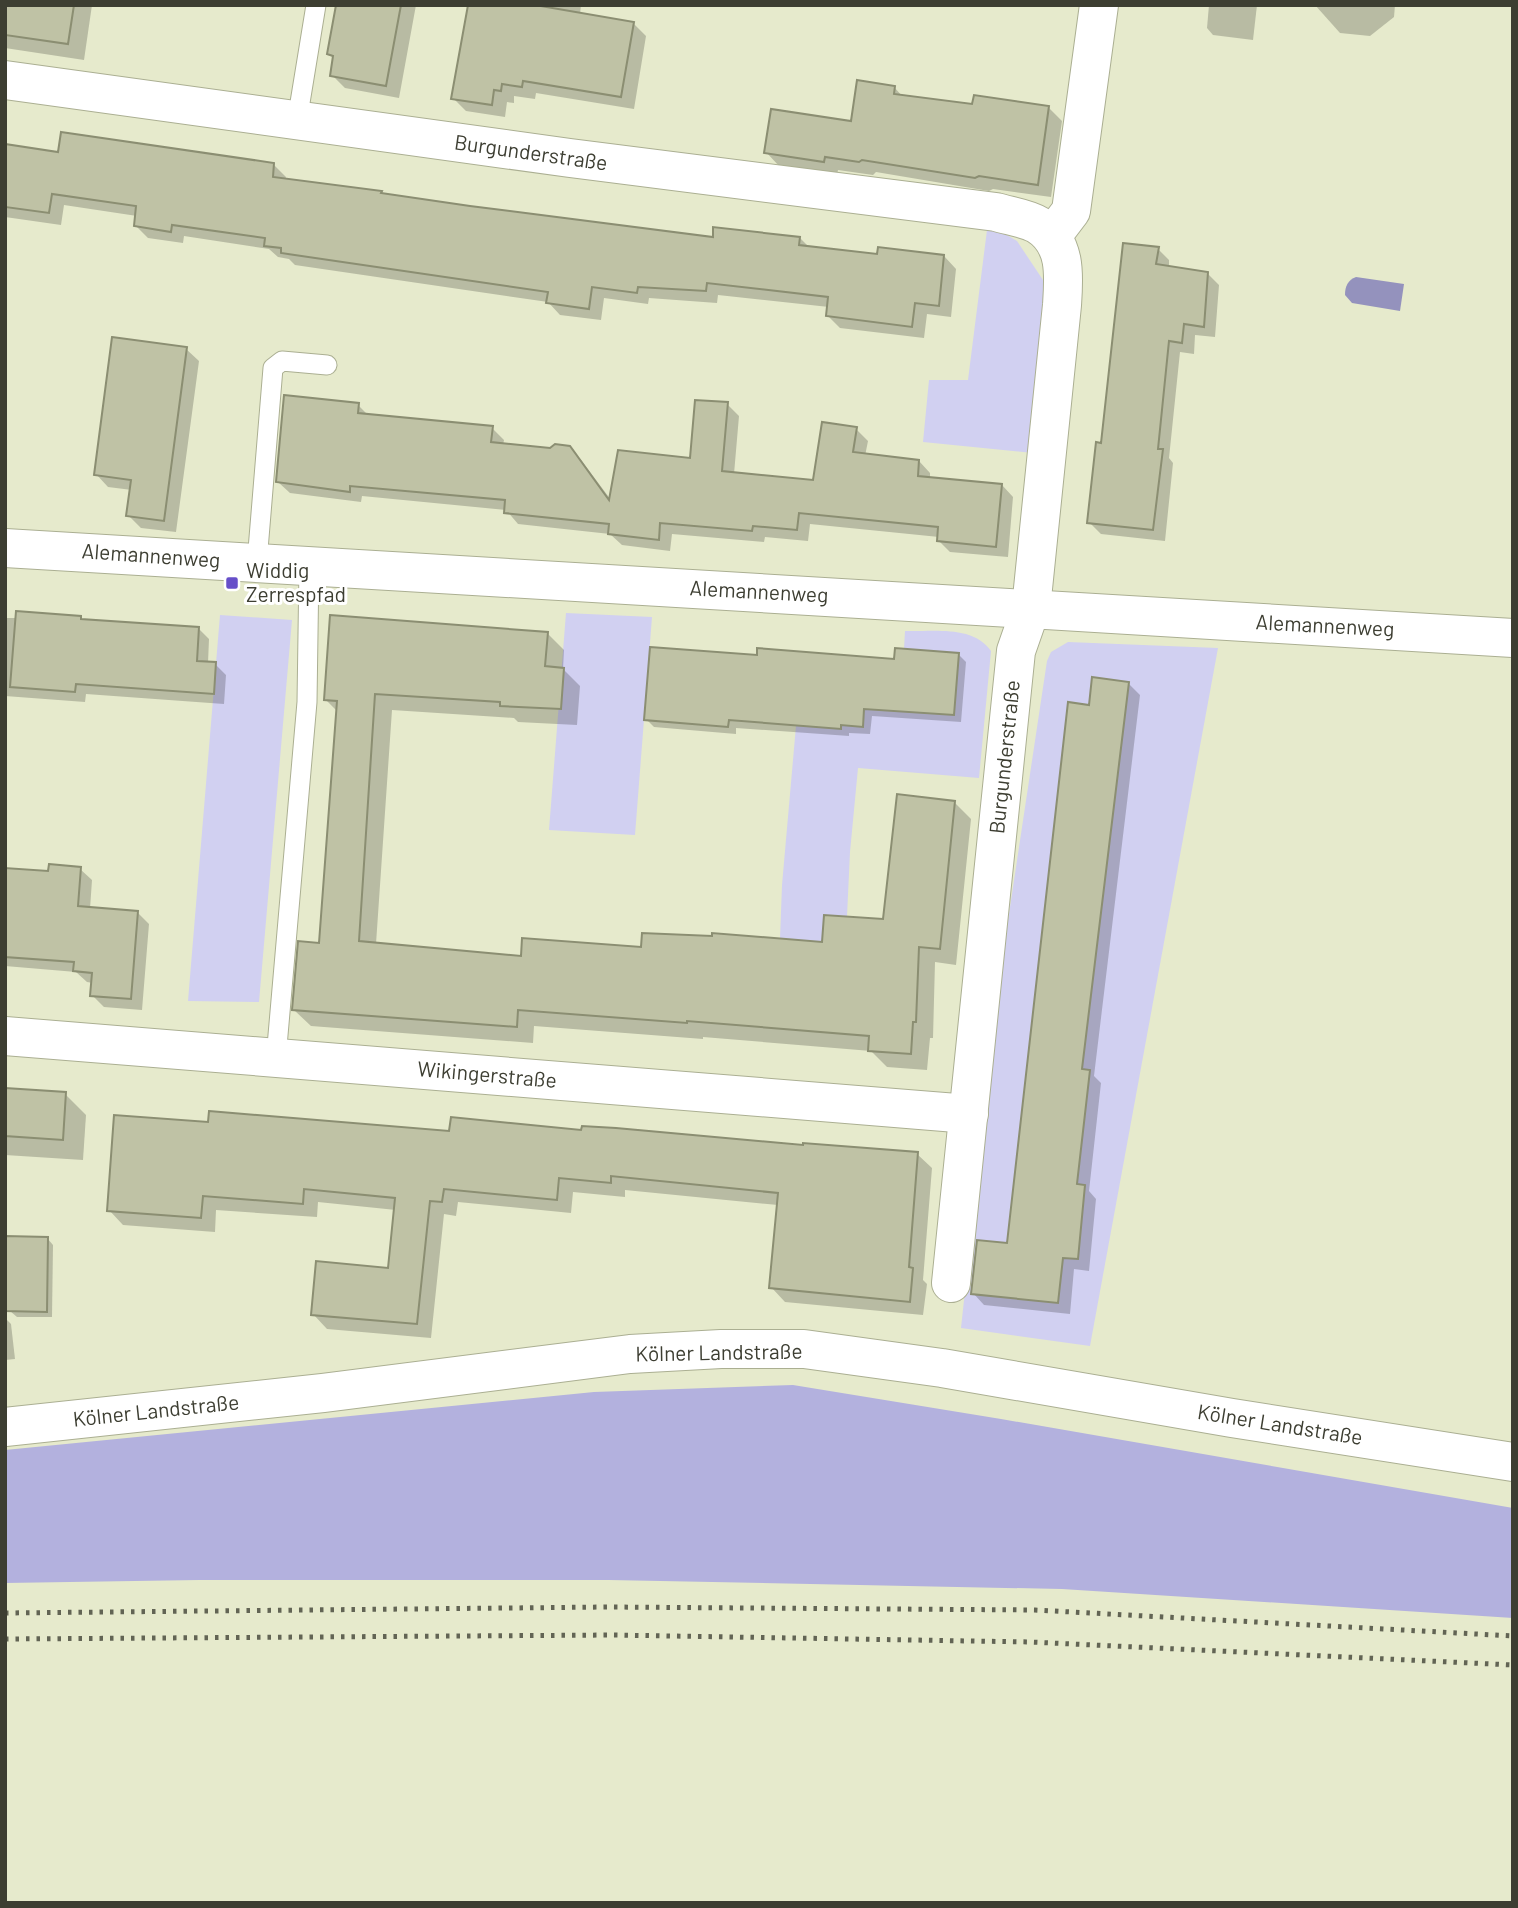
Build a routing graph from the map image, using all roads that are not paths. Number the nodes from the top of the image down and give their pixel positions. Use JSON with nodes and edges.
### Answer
{"nodes":[{"id":1,"x":316,"y":5,"type":"edge"},
{"id":2,"x":1099,"y":5,"type":"edge"},
{"id":3,"x":5,"y":80,"type":"edge"},
{"id":4,"x":297,"y":121,"type":"junction"},
{"id":5,"x":1052,"y":236,"type":"junction"},
{"id":6,"x":327,"y":365,"type":"dead end"},
{"id":7,"x":5,"y":548,"type":"edge"},
{"id":8,"x":257,"y":562,"type":"junction"},
{"id":9,"x":309,"y":566,"type":"junction"},
{"id":10,"x":1031,"y":608,"type":"junction"},
{"id":11,"x":1513,"y":638,"type":"edge"},
{"id":12,"x":5,"y":1036,"type":"edge"},
{"id":13,"x":276,"y":1058,"type":"junction"},
{"id":14,"x":968,"y":1114,"type":"junction"},
{"id":15,"x":951,"y":1283,"type":"dead end"},
{"id":16,"x":5,"y":1427,"type":"edge"},
{"id":17,"x":1513,"y":1462,"type":"edge"}],
"edges":[{"from":1,"to":4,"type":"lane"},
{"from":2,"to":5,"type":"street"},
{"from":3,"to":4,"type":"street","name":"Burgunderstraße"},
{"from":4,"to":5,"type":"street","name":"Burgunderstraße"},
{"from":5,"to":10,"type":"street","name":"Burgunderstraße"},
{"from":6,"to":8,"type":"lane"},
{"from":7,"to":8,"type":"street","name":"Alemannenweg"},
{"from":8,"to":9,"type":"street","name":"Alemannenweg"},
{"from":9,"to":10,"type":"street","name":"Alemannenweg"},
{"from":9,"to":13,"type":"lane"},
{"from":10,"to":11,"type":"street","name":"Alemannenweg"},
{"from":10,"to":14,"type":"street","name":"Burgunderstraße"},
{"from":12,"to":13,"type":"street","name":"Wikingerstraße"},
{"from":13,"to":14,"type":"street","name":"Wikingerstraße"},
{"from":14,"to":15,"type":"street","name":"Burgunderstraße"},
{"from":16,"to":17,"type":"street","name":"Kölner Landstraße"}]}
